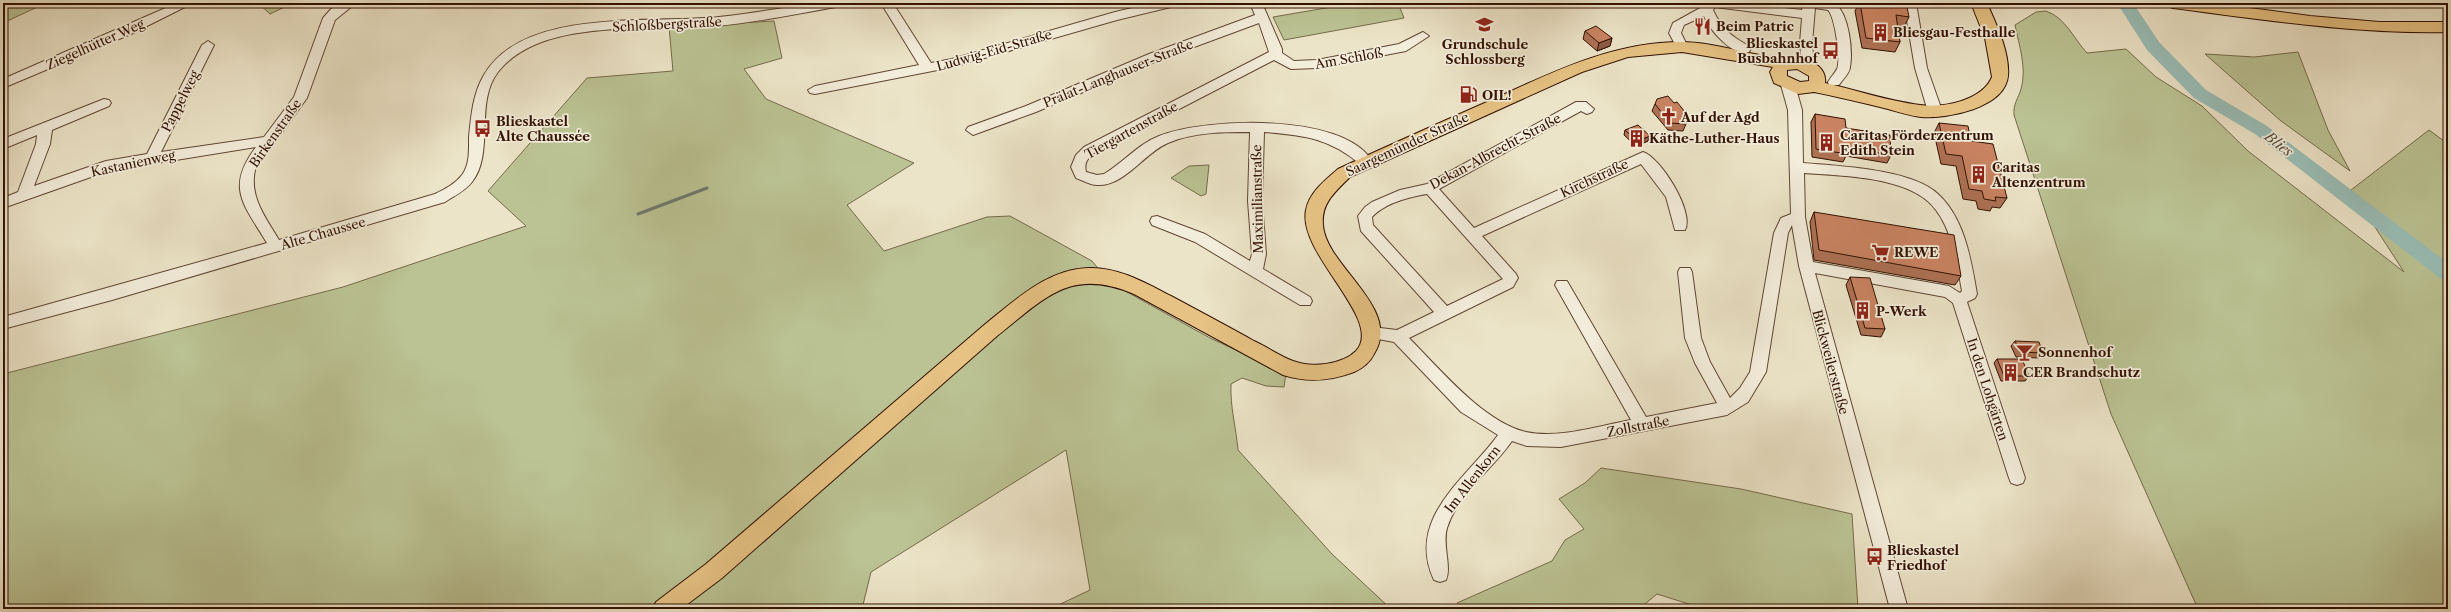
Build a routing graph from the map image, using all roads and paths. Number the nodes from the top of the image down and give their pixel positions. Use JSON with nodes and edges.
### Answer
{"nodes":[{"id":1,"x":187,"y":3,"type":"edge"},
{"id":2,"x":350,"y":3,"type":"edge"},
{"id":3,"x":836,"y":3,"type":"edge"},
{"id":4,"x":890,"y":3,"type":"edge"},
{"id":5,"x":1171,"y":3,"type":"edge"},
{"id":6,"x":1256,"y":3,"type":"edge"},
{"id":7,"x":1910,"y":3,"type":"edge"},
{"id":8,"x":2173,"y":3,"type":"edge"},
{"id":9,"x":1711,"y":5,"type":"edge"},
{"id":10,"x":330,"y":7,"type":"edge"},
{"id":11,"x":1809,"y":7,"type":"edge"},
{"id":12,"x":1985,"y":7,"type":"edge"},
{"id":13,"x":1263,"y":17,"type":"junction"},
{"id":14,"x":2448,"y":27,"type":"edge"},
{"id":15,"x":1423,"y":36,"type":"dead end"},
{"id":16,"x":546,"y":37,"type":"joint"},
{"id":17,"x":208,"y":45,"type":"dead end"},
{"id":18,"x":1682,"y":47,"type":"junction"},
{"id":19,"x":1748,"y":53,"type":"junction"},
{"id":20,"x":1275,"y":54,"type":"junction"},
{"id":21,"x":928,"y":69,"type":"junction"},
{"id":22,"x":1798,"y":75,"type":"junction"},
{"id":23,"x":1834,"y":82,"type":"junction"},
{"id":24,"x":3,"y":84,"type":"edge"},
{"id":25,"x":815,"y":90,"type":"dead end"},
{"id":26,"x":104,"y":103,"type":"dead end"},
{"id":27,"x":1940,"y":108,"type":"junction"},
{"id":28,"x":1587,"y":109,"type":"dead end"},
{"id":29,"x":45,"y":128,"type":"junction"},
{"id":30,"x":1257,"y":128,"type":"junction"},
{"id":31,"x":973,"y":130,"type":"dead end"},
{"id":32,"x":267,"y":141,"type":"junction"},
{"id":33,"x":3,"y":144,"type":"edge"},
{"id":34,"x":152,"y":158,"type":"junction"},
{"id":35,"x":1365,"y":161,"type":"junction"},
{"id":36,"x":1797,"y":167,"type":"junction"},
{"id":37,"x":1430,"y":188,"type":"junction"},
{"id":38,"x":24,"y":195,"type":"junction"},
{"id":39,"x":3,"y":204,"type":"edge"},
{"id":40,"x":1798,"y":217,"type":"junction"},
{"id":41,"x":1157,"y":222,"type":"dead end"},
{"id":42,"x":1680,"y":226,"type":"dead end"},
{"id":43,"x":1471,"y":234,"type":"junction"},
{"id":44,"x":276,"y":247,"type":"junction"},
{"id":45,"x":1806,"y":266,"type":"junction"},
{"id":46,"x":1255,"y":270,"type":"junction"},
{"id":47,"x":1682,"y":280,"type":"dead end"},
{"id":48,"x":1562,"y":285,"type":"dead end"},
{"id":49,"x":1959,"y":300,"type":"junction"},
{"id":50,"x":1305,"y":301,"type":"dead end"},
{"id":51,"x":1443,"y":312,"type":"junction"},
{"id":52,"x":3,"y":323,"type":"edge"},
{"id":53,"x":1372,"y":333,"type":"junction"},
{"id":54,"x":1398,"y":336,"type":"junction"},
{"id":55,"x":1727,"y":408,"type":"junction"},
{"id":56,"x":1642,"y":425,"type":"junction"},
{"id":57,"x":1508,"y":433,"type":"junction"},
{"id":58,"x":2017,"y":478,"type":"dead end"},
{"id":59,"x":1440,"y":574,"type":"dead end"},
{"id":60,"x":664,"y":609,"type":"edge"},
{"id":61,"x":1899,"y":609,"type":"edge"}],
"edges":[{"from":1,"to":24,"type":"street","name":"Ziegelhütter Weg"},
{"from":2,"to":10,"type":"street","name":"Birkenstraße"},
{"from":3,"to":16,"type":"street","name":"Schloßbergstraße"},
{"from":4,"to":21,"type":"street"},
{"from":5,"to":21,"type":"street","name":"Ludwig-Eid-Straße"},
{"from":6,"to":13,"type":"street"},
{"from":7,"to":27,"type":"street"},
{"from":8,"to":14,"type":"main road"},
{"from":9,"to":11,"type":"street"},
{"from":9,"to":18,"type":"street"},
{"from":9,"to":19,"type":"street"},
{"from":10,"to":32,"type":"street","name":"Birkenstraße"},
{"from":11,"to":22,"type":"street"},
{"from":11,"to":23,"type":"street"},
{"from":12,"to":27,"type":"main road"},
{"from":13,"to":20,"type":"street"},
{"from":13,"to":31,"type":"street","name":"Prälat-Langhauser-Straße"},
{"from":15,"to":20,"type":"street","name":"Am Schloß"},
{"from":16,"to":44,"type":"street","name":"Alte Chaussee"},
{"from":17,"to":34,"type":"street","name":"Pappelweg"},
{"from":18,"to":19,"type":"main road","name":"Saargemünder Straße"},
{"from":18,"to":35,"type":"main road","name":"Saargemünder Straße"},
{"from":19,"to":22,"type":"main road","name":"Saargemünder Straße"},
{"from":20,"to":30,"type":"street","name":"Tiergartenstraße"},
{"from":21,"to":25,"type":"street","name":"Ludwig-Eid-Straße"},
{"from":22,"to":23,"type":"main road","name":"Saargemünder Straße"},
{"from":22,"to":27,"type":"main road","name":"Saargemünder Straße"},
{"from":22,"to":36,"type":"street","name":"Blickweilerstraße"},
{"from":23,"to":27,"type":"main road","name":"Saargemünder Straße"},
{"from":26,"to":29,"type":"street"},
{"from":28,"to":37,"type":"street","name":"Dekan-Albrecht-Straße"},
{"from":29,"to":33,"type":"street"},
{"from":29,"to":38,"type":"street"},
{"from":30,"to":35,"type":"street","name":"Tiergartenstraße"},
{"from":30,"to":46,"type":"street","name":"Maximilianstraße"},
{"from":32,"to":34,"type":"street","name":"Kastanienweg"},
{"from":32,"to":44,"type":"street","name":"Birkenstraße"},
{"from":34,"to":38,"type":"street","name":"Kastanienweg"},
{"from":35,"to":53,"type":"main road","name":"Saargemünder Straße"},
{"from":36,"to":40,"type":"street","name":"Blickweilerstraße"},
{"from":36,"to":49,"type":"street"},
{"from":37,"to":43,"type":"street"},
{"from":37,"to":51,"type":"street","name":"Dekan-Albrecht-Straße"},
{"from":38,"to":39,"type":"street","name":"Kastanienweg"},
{"from":40,"to":45,"type":"street","name":"Blickweilerstraße"},
{"from":40,"to":55,"type":"street","name":"Zollstraße"},
{"from":41,"to":46,"type":"street","name":"Maximilianstraße"},
{"from":42,"to":43,"type":"street","name":"Kirchstraße"},
{"from":43,"to":51,"type":"street"},
{"from":44,"to":52,"type":"street","name":"Alte Chaussee"},
{"from":45,"to":49,"type":"street"},
{"from":45,"to":61,"type":"street","name":"Blickweilerstraße"},
{"from":46,"to":50,"type":"street","name":"Maximilianstraße"},
{"from":47,"to":55,"type":"street"},
{"from":48,"to":56,"type":"street"},
{"from":49,"to":58,"type":"street","name":"In den Lohgärten"},
{"from":51,"to":54,"type":"street"},
{"from":53,"to":54,"type":"street"},
{"from":53,"to":60,"type":"main road"},
{"from":54,"to":57,"type":"street","name":"Zollstraße"},
{"from":55,"to":56,"type":"street","name":"Zollstraße"},
{"from":56,"to":57,"type":"street","name":"Zollstraße"},
{"from":57,"to":59,"type":"street","name":"Im Allenkorn"}]}
